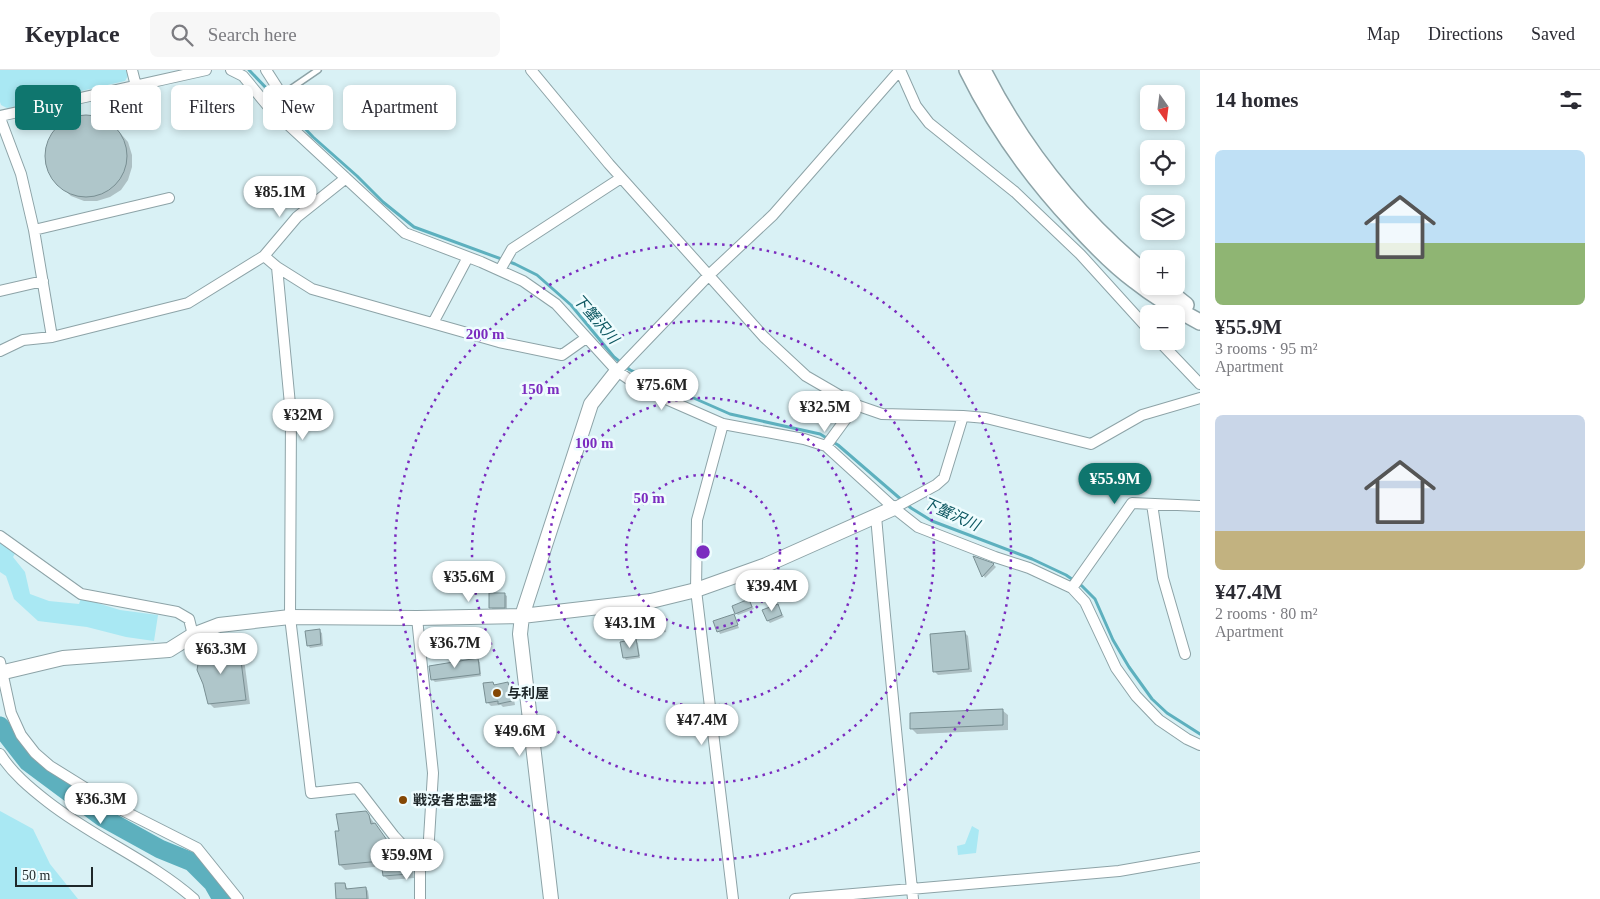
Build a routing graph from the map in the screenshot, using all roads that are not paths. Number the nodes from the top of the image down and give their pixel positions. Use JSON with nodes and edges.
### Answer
{"nodes":[{"id":1,"x":132,"y":70,"type":"edge"},
{"id":2,"x":206,"y":70,"type":"edge"},
{"id":3,"x":231,"y":70,"type":"edge"},
{"id":4,"x":266,"y":70,"type":"edge"},
{"id":5,"x":318,"y":70,"type":"edge"},
{"id":6,"x":532,"y":70,"type":"edge"},
{"id":7,"x":900,"y":70,"type":"edge"},
{"id":8,"x":967,"y":70,"type":"edge"},
{"id":9,"x":983,"y":70,"type":"edge"},
{"id":10,"x":136,"y":85,"type":"edge"},
{"id":11,"x":140,"y":85,"type":"edge"},
{"id":12,"x":276,"y":85,"type":"edge"},
{"id":13,"x":296,"y":85,"type":"edge"},
{"id":14,"x":91,"y":96,"type":"edge"},
{"id":15,"x":263,"y":100,"type":"edge"},
{"id":16,"x":0,"y":117,"type":"edge"},
{"id":17,"x":294,"y":130,"type":"edge"},
{"id":18,"x":346,"y":178,"type":"junction"},
{"id":19,"x":621,"y":178,"type":"junction"},
{"id":20,"x":169,"y":198,"type":"dead end"},
{"id":21,"x":34,"y":230,"type":"junction"},
{"id":22,"x":264,"y":256,"type":"junction"},
{"id":23,"x":468,"y":257,"type":"junction"},
{"id":24,"x":277,"y":267,"type":"junction"},
{"id":25,"x":1140,"y":268,"type":"edge"},
{"id":26,"x":500,"y":270,"type":"junction"},
{"id":27,"x":709,"y":275,"type":"junction"},
{"id":28,"x":43,"y":281,"type":"junction"},
{"id":29,"x":0,"y":291,"type":"edge"},
{"id":30,"x":1174,"y":295,"type":"edge"},
{"id":31,"x":1200,"y":315,"type":"edge"},
{"id":32,"x":1140,"y":320,"type":"edge"},
{"id":33,"x":1200,"y":322,"type":"edge"},
{"id":34,"x":433,"y":323,"type":"junction"},
{"id":35,"x":52,"y":337,"type":"junction"},
{"id":36,"x":586,"y":338,"type":"junction"},
{"id":37,"x":1168,"y":350,"type":"edge"},
{"id":38,"x":0,"y":351,"type":"edge"},
{"id":39,"x":617,"y":372,"type":"junction"},
{"id":40,"x":1200,"y":384,"type":"edge"},
{"id":41,"x":1200,"y":398,"type":"edge"},
{"id":42,"x":856,"y":405,"type":"junction"},
{"id":43,"x":963,"y":416,"type":"junction"},
{"id":44,"x":722,"y":424,"type":"junction"},
{"id":45,"x":826,"y":446,"type":"junction"},
{"id":46,"x":1152,"y":504,"type":"junction"},
{"id":47,"x":1200,"y":506,"type":"edge"},
{"id":48,"x":894,"y":508,"type":"junction"},
{"id":49,"x":876,"y":516,"type":"junction"},
{"id":50,"x":0,"y":536,"type":"edge"},
{"id":51,"x":1072,"y":588,"type":"junction"},
{"id":52,"x":696,"y":590,"type":"junction"},
{"id":53,"x":522,"y":616,"type":"junction"},
{"id":54,"x":290,"y":617,"type":"junction"},
{"id":55,"x":417,"y":618,"type":"junction"},
{"id":56,"x":193,"y":635,"type":"junction"},
{"id":57,"x":1185,"y":654,"type":"dead end"},
{"id":58,"x":1,"y":669,"type":"edge"},
{"id":59,"x":1200,"y":745,"type":"edge"},
{"id":60,"x":0,"y":754,"type":"edge"},
{"id":61,"x":1200,"y":857,"type":"edge"},
{"id":62,"x":420,"y":864,"type":"junction"},
{"id":63,"x":912,"y":888,"type":"junction"},
{"id":64,"x":194,"y":899,"type":"edge"},
{"id":65,"x":238,"y":899,"type":"edge"},
{"id":66,"x":420,"y":899,"type":"edge"},
{"id":67,"x":551,"y":899,"type":"edge"},
{"id":68,"x":733,"y":899,"type":"edge"},
{"id":69,"x":795,"y":899,"type":"edge"},
{"id":70,"x":913,"y":899,"type":"edge"}],
"edges":[{"from":1,"to":10,"type":"street"},
{"from":2,"to":11,"type":"street"},
{"from":3,"to":15,"type":"street"},
{"from":4,"to":12,"type":"street"},
{"from":5,"to":13,"type":"lane"},
{"from":6,"to":19,"type":"street"},
{"from":7,"to":27,"type":"street"},
{"from":7,"to":32,"type":"street"},
{"from":8,"to":33,"type":"main road"},
{"from":9,"to":25,"type":"main road"},
{"from":14,"to":16,"type":"street"},
{"from":16,"to":21,"type":"street"},
{"from":17,"to":18,"type":"street"},
{"from":18,"to":22,"type":"street"},
{"from":18,"to":23,"type":"street"},
{"from":19,"to":26,"type":"street"},
{"from":19,"to":27,"type":"street"},
{"from":20,"to":21,"type":"street"},
{"from":21,"to":28,"type":"street"},
{"from":22,"to":24,"type":"street"},
{"from":22,"to":35,"type":"street"},
{"from":23,"to":26,"type":"street"},
{"from":23,"to":34,"type":"street"},
{"from":24,"to":34,"type":"street"},
{"from":24,"to":54,"type":"street"},
{"from":26,"to":36,"type":"street"},
{"from":27,"to":39,"type":"street"},
{"from":27,"to":42,"type":"street"},
{"from":28,"to":29,"type":"street"},
{"from":28,"to":35,"type":"street"},
{"from":30,"to":31,"type":"main road"},
{"from":34,"to":36,"type":"street"},
{"from":35,"to":38,"type":"street"},
{"from":36,"to":39,"type":"street"},
{"from":37,"to":40,"type":"street"},
{"from":39,"to":44,"type":"street"},
{"from":39,"to":53,"type":"street"},
{"from":41,"to":43,"type":"street"},
{"from":42,"to":43,"type":"street"},
{"from":42,"to":45,"type":"street"},
{"from":43,"to":48,"type":"street"},
{"from":44,"to":45,"type":"street"},
{"from":44,"to":52,"type":"street"},
{"from":45,"to":48,"type":"street"},
{"from":46,"to":47,"type":"street"},
{"from":46,"to":51,"type":"street"},
{"from":46,"to":57,"type":"street"},
{"from":48,"to":49,"type":"street"},
{"from":48,"to":51,"type":"street"},
{"from":49,"to":52,"type":"street"},
{"from":49,"to":63,"type":"street"},
{"from":50,"to":56,"type":"street"},
{"from":51,"to":59,"type":"street"},
{"from":52,"to":53,"type":"street"},
{"from":52,"to":68,"type":"street"},
{"from":53,"to":55,"type":"street"},
{"from":53,"to":67,"type":"street"},
{"from":54,"to":55,"type":"street"},
{"from":54,"to":56,"type":"street"},
{"from":54,"to":62,"type":"street"},
{"from":55,"to":62,"type":"street"},
{"from":56,"to":58,"type":"street"},
{"from":58,"to":65,"type":"street"},
{"from":60,"to":64,"type":"street"},
{"from":61,"to":63,"type":"street"},
{"from":62,"to":66,"type":"street"},
{"from":63,"to":69,"type":"street"},
{"from":63,"to":70,"type":"street"}]}
